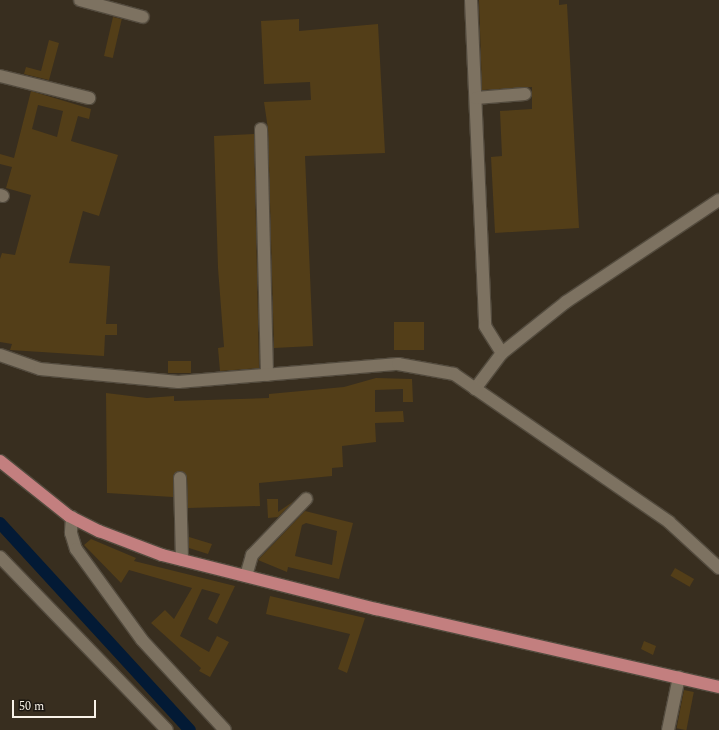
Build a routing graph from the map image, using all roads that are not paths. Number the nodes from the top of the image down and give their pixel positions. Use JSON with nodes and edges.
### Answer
{"nodes":[{"id":1,"x":80,"y":0,"type":"edge"},
{"id":2,"x":471,"y":0,"type":"edge"},
{"id":3,"x":142,"y":17,"type":"dead end"},
{"id":4,"x":0,"y":76,"type":"edge"},
{"id":5,"x":525,"y":94,"type":"dead end"},
{"id":6,"x":89,"y":98,"type":"dead end"},
{"id":7,"x":476,"y":98,"type":"junction"},
{"id":8,"x":261,"y":129,"type":"dead end"},
{"id":9,"x":719,"y":200,"type":"edge"},
{"id":10,"x":502,"y":353,"type":"junction"},
{"id":11,"x":0,"y":355,"type":"edge"},
{"id":12,"x":267,"y":375,"type":"junction"},
{"id":13,"x":475,"y":389,"type":"junction"},
{"id":14,"x":0,"y":461,"type":"edge"},
{"id":15,"x":180,"y":478,"type":"dead end"},
{"id":16,"x":306,"y":499,"type":"dead end"},
{"id":17,"x":72,"y":517,"type":"junction"},
{"id":18,"x":0,"y":557,"type":"edge"},
{"id":19,"x":182,"y":560,"type":"junction"},
{"id":20,"x":719,"y":568,"type":"edge"},
{"id":21,"x":246,"y":576,"type":"junction"},
{"id":22,"x":679,"y":677,"type":"junction"},
{"id":23,"x":719,"y":687,"type":"edge"},
{"id":24,"x":167,"y":730,"type":"edge"},
{"id":25,"x":225,"y":730,"type":"edge"},
{"id":26,"x":668,"y":730,"type":"edge"}],
"edges":[{"from":1,"to":3,"type":"lane"},
{"from":2,"to":7,"type":"lane"},
{"from":4,"to":6,"type":"lane"},
{"from":5,"to":7,"type":"lane"},
{"from":7,"to":10,"type":"lane"},
{"from":8,"to":12,"type":"lane"},
{"from":9,"to":10,"type":"lane"},
{"from":10,"to":13,"type":"lane"},
{"from":11,"to":12,"type":"lane"},
{"from":12,"to":13,"type":"lane"},
{"from":13,"to":20,"type":"lane"},
{"from":14,"to":17,"type":"main road"},
{"from":15,"to":19,"type":"lane"},
{"from":16,"to":21,"type":"lane"},
{"from":17,"to":19,"type":"main road"},
{"from":17,"to":25,"type":"lane"},
{"from":18,"to":24,"type":"lane"},
{"from":19,"to":21,"type":"main road"},
{"from":21,"to":22,"type":"main road"},
{"from":22,"to":23,"type":"main road"},
{"from":22,"to":26,"type":"lane"}]}
